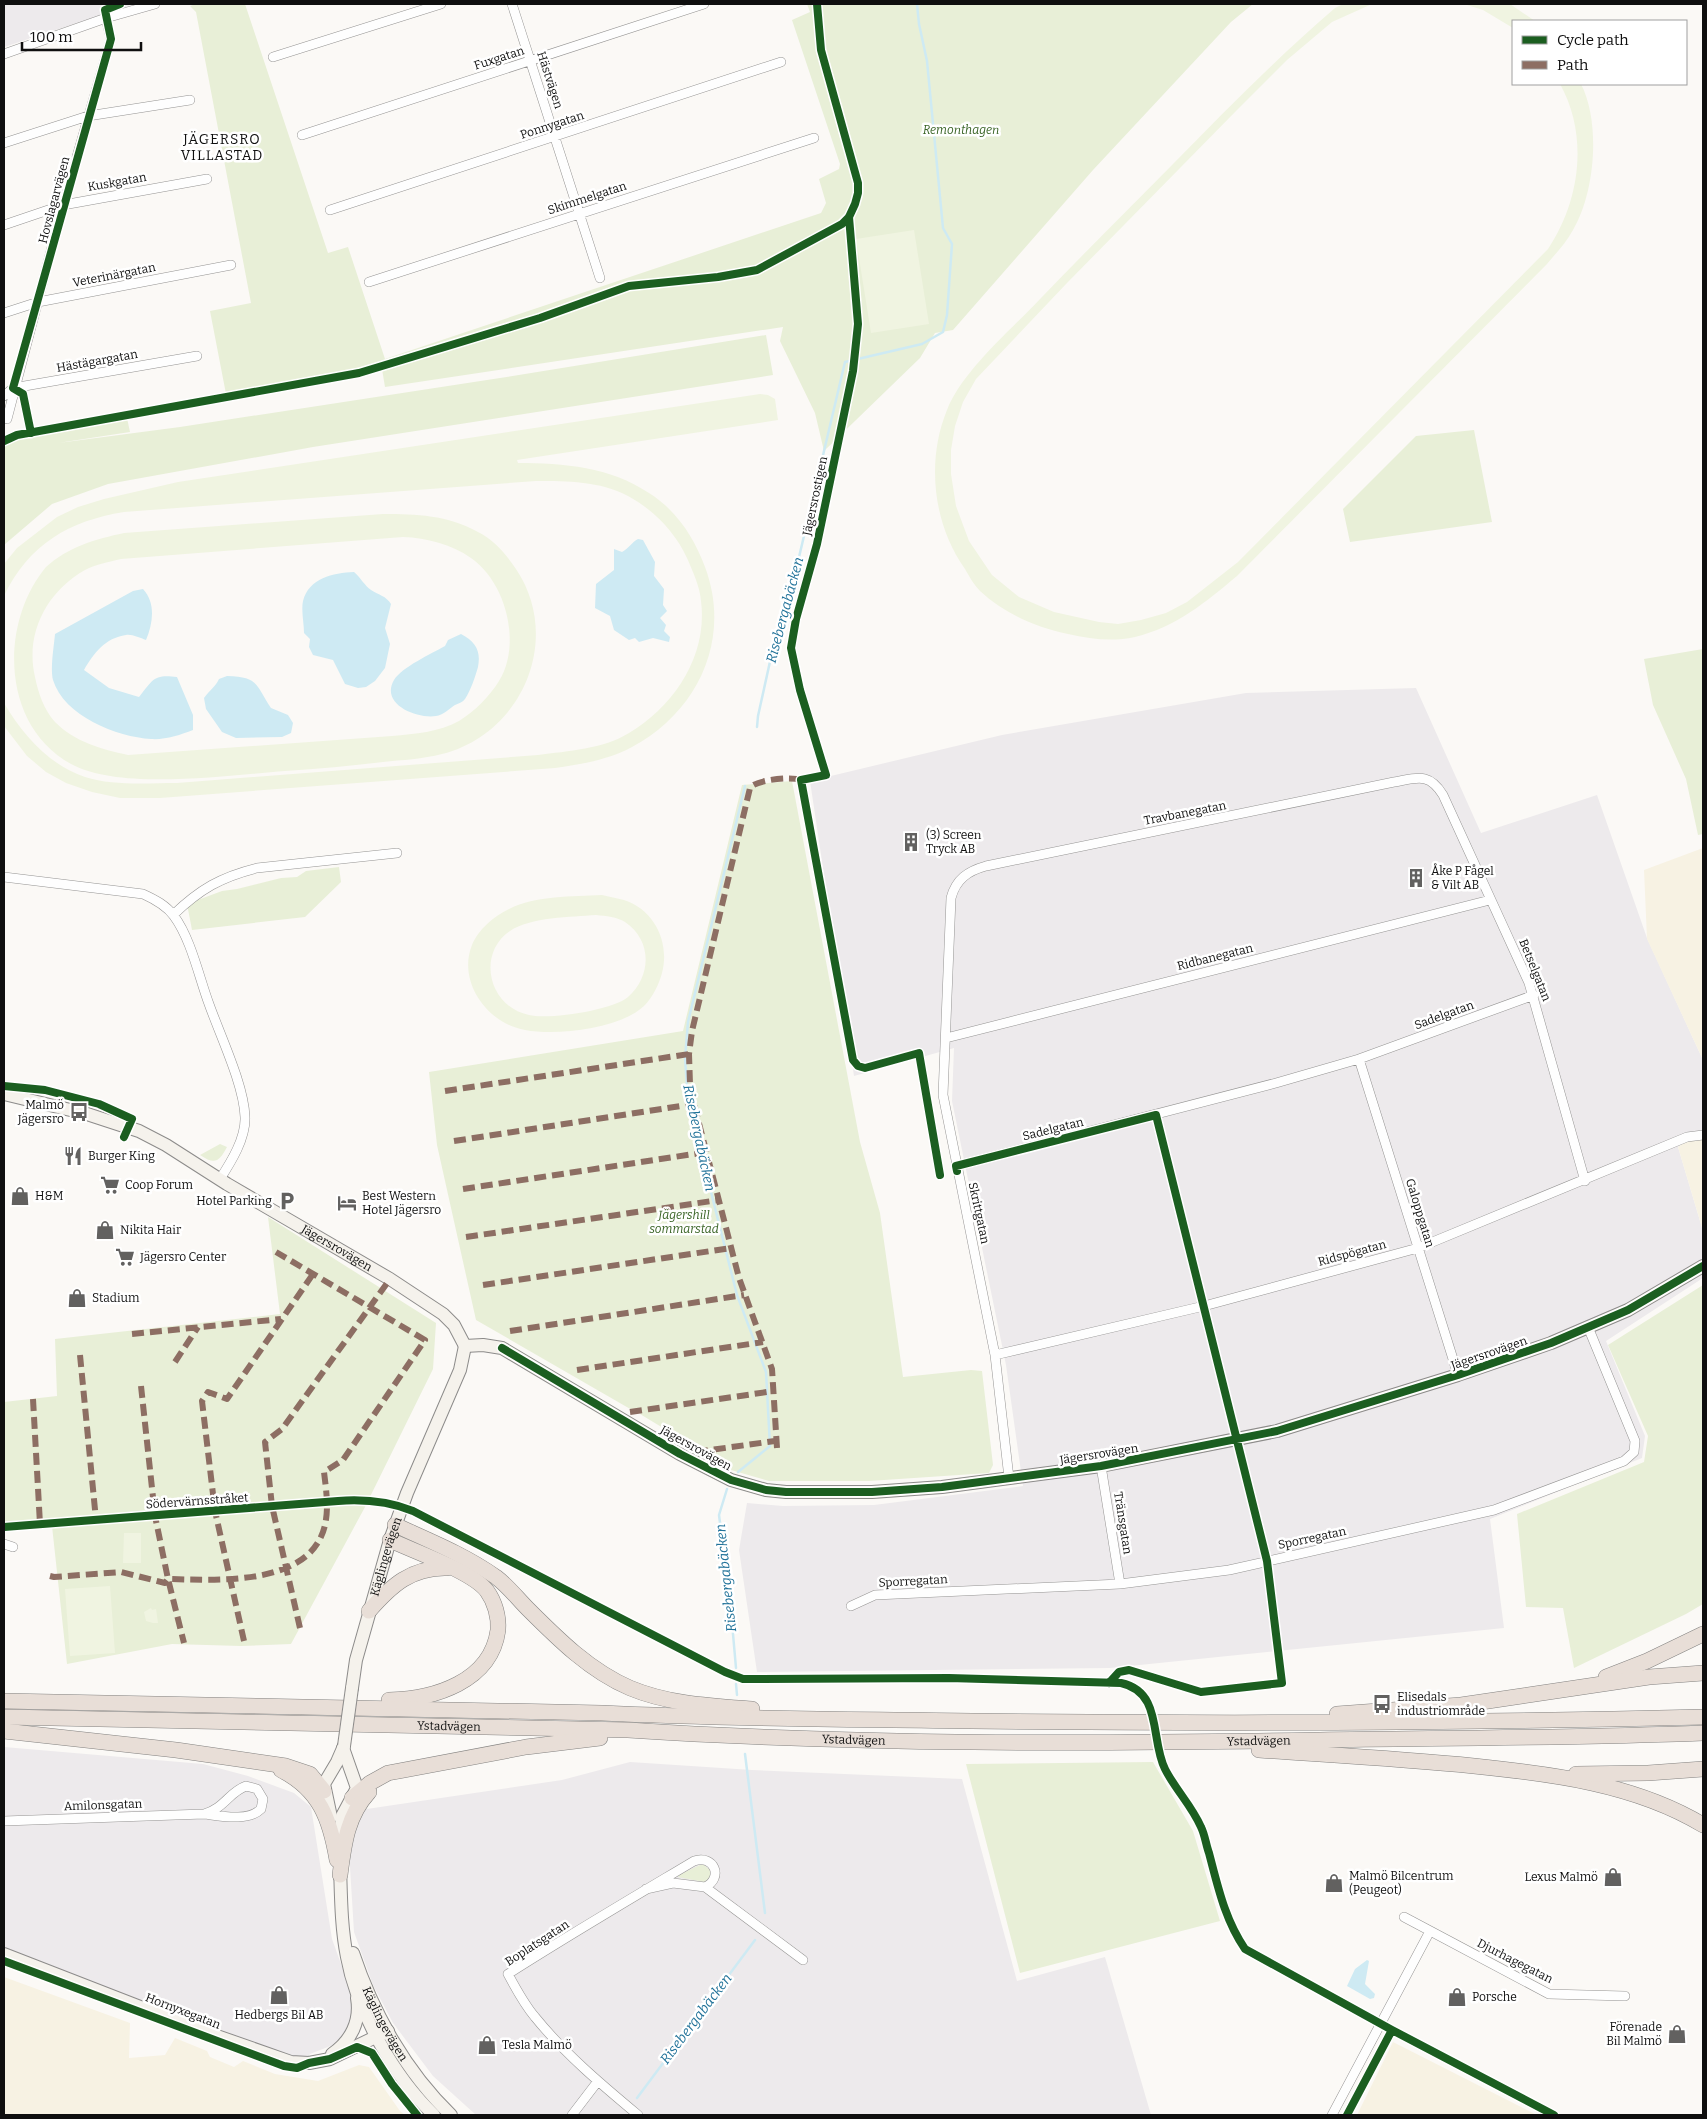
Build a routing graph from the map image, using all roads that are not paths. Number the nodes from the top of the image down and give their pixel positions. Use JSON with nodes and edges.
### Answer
{"nodes":[{"id":1,"x":156,"y":4,"type":"edge"},
{"id":2,"x":441,"y":4,"type":"edge"},
{"id":3,"x":512,"y":4,"type":"edge"},
{"id":4,"x":704,"y":4,"type":"edge"},
{"id":5,"x":106,"y":18,"type":"junction"},
{"id":6,"x":4,"y":54,"type":"edge"},
{"id":7,"x":273,"y":57,"type":"dead end"},
{"id":8,"x":531,"y":61,"type":"junction"},
{"id":9,"x":781,"y":62,"type":"dead end"},
{"id":10,"x":190,"y":100,"type":"dead end"},
{"id":11,"x":88,"y":116,"type":"junction"},
{"id":12,"x":302,"y":135,"type":"dead end"},
{"id":13,"x":555,"y":137,"type":"junction"},
{"id":14,"x":814,"y":138,"type":"dead end"},
{"id":15,"x":4,"y":143,"type":"edge"},
{"id":16,"x":207,"y":179,"type":"dead end"},
{"id":17,"x":63,"y":205,"type":"junction"},
{"id":18,"x":330,"y":210,"type":"dead end"},
{"id":19,"x":579,"y":213,"type":"junction"},
{"id":20,"x":4,"y":225,"type":"edge"},
{"id":21,"x":231,"y":266,"type":"dead end"},
{"id":22,"x":600,"y":278,"type":"dead end"},
{"id":23,"x":369,"y":282,"type":"dead end"},
{"id":24,"x":38,"y":302,"type":"junction"},
{"id":25,"x":4,"y":313,"type":"edge"},
{"id":26,"x":197,"y":356,"type":"dead end"},
{"id":27,"x":13,"y":388,"type":"junction"},
{"id":28,"x":4,"y":396,"type":"edge"},
{"id":29,"x":6,"y":419,"type":"dead end"},
{"id":30,"x":1433,"y":781,"type":"joint"},
{"id":31,"x":397,"y":853,"type":"dead end"},
{"id":32,"x":4,"y":877,"type":"edge"},
{"id":33,"x":953,"y":892,"type":"joint"},
{"id":34,"x":1490,"y":900,"type":"junction"},
{"id":35,"x":173,"y":915,"type":"junction"},
{"id":36,"x":1534,"y":996,"type":"junction"},
{"id":37,"x":946,"y":1038,"type":"junction"},
{"id":38,"x":1359,"y":1058,"type":"junction"},
{"id":39,"x":4,"y":1094,"type":"edge"},
{"id":40,"x":35,"y":1102,"type":"junction"},
{"id":41,"x":4,"y":1104,"type":"edge"},
{"id":42,"x":1703,"y":1135,"type":"edge"},
{"id":43,"x":956,"y":1166,"type":"junction"},
{"id":44,"x":220,"y":1180,"type":"junction"},
{"id":45,"x":1584,"y":1181,"type":"junction"},
{"id":46,"x":1418,"y":1248,"type":"junction"},
{"id":47,"x":1703,"y":1266,"type":"edge"},
{"id":48,"x":1588,"y":1327,"type":"junction"},
{"id":49,"x":465,"y":1346,"type":"junction"},
{"id":50,"x":995,"y":1355,"type":"junction"},
{"id":51,"x":1458,"y":1375,"type":"junction"},
{"id":52,"x":1101,"y":1466,"type":"junction"},
{"id":53,"x":1009,"y":1478,"type":"junction"},
{"id":54,"x":395,"y":1525,"type":"junction"},
{"id":55,"x":390,"y":1540,"type":"junction"},
{"id":56,"x":451,"y":1568,"type":"junction"},
{"id":57,"x":1120,"y":1584,"type":"junction"},
{"id":58,"x":851,"y":1606,"type":"dead end"},
{"id":59,"x":369,"y":1612,"type":"junction"},
{"id":60,"x":1703,"y":1634,"type":"edge"},
{"id":61,"x":1703,"y":1673,"type":"edge"},
{"id":62,"x":1562,"y":1689,"type":"junction"},
{"id":63,"x":4,"y":1701,"type":"edge"},
{"id":64,"x":282,"y":1706,"type":"junction"},
{"id":65,"x":4,"y":1717,"type":"edge"},
{"id":66,"x":1703,"y":1717,"type":"edge"},
{"id":67,"x":885,"y":1720,"type":"junction"},
{"id":68,"x":1203,"y":1722,"type":"junction"},
{"id":69,"x":4,"y":1732,"type":"edge"},
{"id":70,"x":1703,"y":1733,"type":"edge"},
{"id":71,"x":725,"y":1736,"type":"junction"},
{"id":72,"x":1188,"y":1742,"type":"junction"},
{"id":73,"x":343,"y":1747,"type":"junction"},
{"id":74,"x":266,"y":1763,"type":"junction"},
{"id":75,"x":419,"y":1768,"type":"junction"},
{"id":76,"x":1703,"y":1768,"type":"edge"},
{"id":77,"x":1555,"y":1775,"type":"junction"},
{"id":78,"x":324,"y":1792,"type":"junction"},
{"id":79,"x":352,"y":1799,"type":"junction"},
{"id":80,"x":204,"y":1814,"type":"junction"},
{"id":81,"x":4,"y":1821,"type":"edge"},
{"id":82,"x":1703,"y":1825,"type":"edge"},
{"id":83,"x":339,"y":1846,"type":"junction"},
{"id":84,"x":340,"y":1875,"type":"junction"},
{"id":85,"x":705,"y":1888,"type":"junction"},
{"id":86,"x":646,"y":1890,"type":"junction"},
{"id":87,"x":342,"y":1917,"type":"junction"},
{"id":88,"x":1404,"y":1917,"type":"dead end"},
{"id":89,"x":1430,"y":1930,"type":"junction"},
{"id":90,"x":4,"y":1954,"type":"edge"},
{"id":91,"x":804,"y":1960,"type":"dead end"},
{"id":92,"x":354,"y":1983,"type":"junction"},
{"id":93,"x":1625,"y":1996,"type":"dead end"},
{"id":94,"x":381,"y":2030,"type":"junction"},
{"id":95,"x":344,"y":2043,"type":"junction"},
{"id":96,"x":319,"y":2062,"type":"junction"},
{"id":97,"x":598,"y":2081,"type":"junction"},
{"id":98,"x":434,"y":2115,"type":"edge"},
{"id":99,"x":451,"y":2115,"type":"edge"},
{"id":100,"x":572,"y":2115,"type":"edge"},
{"id":101,"x":638,"y":2115,"type":"edge"},
{"id":102,"x":1332,"y":2115,"type":"edge"}],
"edges":[{"from":1,"to":5,"type":"street"},
{"from":2,"to":7,"type":"street"},
{"from":3,"to":8,"type":"street","name":"Hästvägen"},
{"from":4,"to":8,"type":"street","name":"Fuxgatan"},
{"from":5,"to":6,"type":"street"},
{"from":5,"to":11,"type":"street","name":"Hovslagarvägen"},
{"from":8,"to":12,"type":"street","name":"Fuxgatan"},
{"from":8,"to":13,"type":"street","name":"Hästvägen"},
{"from":9,"to":13,"type":"street","name":"Ponnygatan"},
{"from":10,"to":11,"type":"street"},
{"from":11,"to":15,"type":"street"},
{"from":11,"to":17,"type":"street","name":"Hovslagarvägen"},
{"from":13,"to":18,"type":"street","name":"Ponnygatan"},
{"from":13,"to":19,"type":"street","name":"Hästvägen"},
{"from":14,"to":19,"type":"street","name":"Skimmelgatan"},
{"from":16,"to":17,"type":"street","name":"Kuskgatan"},
{"from":17,"to":20,"type":"street","name":"Kuskgatan"},
{"from":17,"to":24,"type":"street","name":"Hovslagarvägen"},
{"from":19,"to":22,"type":"street","name":"Hästvägen"},
{"from":19,"to":23,"type":"street","name":"Skimmelgatan"},
{"from":21,"to":24,"type":"street","name":"Veterinärgatan"},
{"from":24,"to":25,"type":"street","name":"Veterinärgatan"},
{"from":24,"to":27,"type":"street","name":"Hovslagarvägen"},
{"from":26,"to":27,"type":"street","name":"Hästägargatan"},
{"from":27,"to":28,"type":"street"},
{"from":27,"to":29,"type":"street","name":"Hovslagarvägen"},
{"from":30,"to":33,"type":"street","name":"Travbanegatan"},
{"from":30,"to":34,"type":"street","name":"Betselgatan"},
{"from":31,"to":35,"type":"street"},
{"from":32,"to":35,"type":"street"},
{"from":33,"to":37,"type":"street","name":"Skrittgatan"},
{"from":34,"to":36,"type":"street","name":"Betselgatan"},
{"from":34,"to":37,"type":"street","name":"Ridbanegatan"},
{"from":35,"to":44,"type":"street"},
{"from":36,"to":38,"type":"street","name":"Sadelgatan"},
{"from":36,"to":45,"type":"street","name":"Betselgatan"},
{"from":37,"to":43,"type":"street","name":"Skrittgatan"},
{"from":38,"to":43,"type":"street","name":"Sadelgatan"},
{"from":38,"to":46,"type":"street","name":"Galoppgatan"},
{"from":39,"to":40,"type":"street","name":"Jägersrovägen"},
{"from":40,"to":41,"type":"street","name":"Jägersrovägen"},
{"from":40,"to":44,"type":"street","name":"Jägersrovägen"},
{"from":42,"to":45,"type":"street","name":"Ridspögatan"},
{"from":43,"to":50,"type":"street","name":"Skrittgatan"},
{"from":44,"to":49,"type":"street","name":"Jägersrovägen"},
{"from":45,"to":46,"type":"street","name":"Ridspögatan"},
{"from":46,"to":50,"type":"street","name":"Ridspögatan"},
{"from":46,"to":51,"type":"street","name":"Galoppgatan"},
{"from":47,"to":48,"type":"street","name":"Jägersrovägen"},
{"from":48,"to":51,"type":"street","name":"Jägersrovägen"},
{"from":48,"to":57,"type":"street","name":"Sporregatan"},
{"from":49,"to":53,"type":"street","name":"Jägersrovägen"},
{"from":49,"to":54,"type":"street","name":"Käglingevägen"},
{"from":50,"to":53,"type":"street","name":"Skrittgatan"},
{"from":51,"to":52,"type":"street","name":"Jägersrovägen"},
{"from":52,"to":53,"type":"street","name":"Jägersrovägen"},
{"from":52,"to":57,"type":"street","name":"Tränsgatan"},
{"from":54,"to":55,"type":"street","name":"Käglingevägen"},
{"from":54,"to":67,"type":"highway"},
{"from":55,"to":56,"type":"highway"},
{"from":55,"to":59,"type":"street","name":"Käglingevägen"},
{"from":56,"to":59,"type":"highway"},
{"from":56,"to":64,"type":"highway"},
{"from":57,"to":58,"type":"street","name":"Sporregatan"},
{"from":59,"to":73,"type":"street","name":"Käglingevägen","bridge":true},
{"from":60,"to":62,"type":"highway"},
{"from":61,"to":62,"type":"highway"},
{"from":62,"to":68,"type":"highway"},
{"from":63,"to":64,"type":"highway","name":"Ystadvägen"},
{"from":64,"to":67,"type":"highway","name":"Ystadvägen"},
{"from":65,"to":71,"type":"highway","name":"Ystadvägen"},
{"from":66,"to":68,"type":"highway","name":"Ystadvägen"},
{"from":67,"to":68,"type":"highway","name":"Ystadvägen"},
{"from":69,"to":74,"type":"highway"},
{"from":70,"to":72,"type":"highway","name":"Ystadvägen"},
{"from":71,"to":72,"type":"highway","name":"Ystadvägen"},
{"from":71,"to":75,"type":"highway"},
{"from":72,"to":77,"type":"highway"},
{"from":73,"to":78,"type":"street","name":"Käglingevägen"},
{"from":73,"to":79,"type":"street","name":"Käglingevägen"},
{"from":74,"to":78,"type":"highway"},
{"from":74,"to":84,"type":"highway"},
{"from":75,"to":79,"type":"highway"},
{"from":75,"to":84,"type":"highway"},
{"from":76,"to":77,"type":"highway"},
{"from":77,"to":82,"type":"highway"},
{"from":78,"to":79,"type":"street"},
{"from":78,"to":83,"type":"street","name":"Käglingevägen"},
{"from":79,"to":83,"type":"street","name":"Käglingevägen"},
{"from":80,"to":80,"type":"street","name":"Amilonsgatan"},
{"from":80,"to":81,"type":"street","name":"Amilonsgatan"},
{"from":83,"to":84,"type":"street","name":"Käglingevägen"},
{"from":84,"to":87,"type":"street","name":"Käglingevägen"},
{"from":85,"to":86,"type":"street","name":"Boplatsgatan"},
{"from":85,"to":86,"type":"street","name":"Boplatsgatan"},
{"from":85,"to":91,"type":"street"},
{"from":86,"to":97,"type":"street","name":"Boplatsgatan"},
{"from":87,"to":92,"type":"street","name":"Käglingevägen"},
{"from":87,"to":94,"type":"street","name":"Käglingevägen"},
{"from":88,"to":89,"type":"street","name":"Djurhagegatan"},
{"from":89,"to":93,"type":"street","name":"Djurhagegatan"},
{"from":89,"to":102,"type":"street"},
{"from":90,"to":96,"type":"street","name":"Hornyxegatan"},
{"from":92,"to":94,"type":"street","name":"Käglingevägen"},
{"from":92,"to":95,"type":"street"},
{"from":94,"to":95,"type":"street"},
{"from":94,"to":96,"type":"street","name":"Hornyxegatan"},
{"from":94,"to":98,"type":"street","name":"Käglingevägen"},
{"from":94,"to":99,"type":"street","name":"Käglingevägen"},
{"from":95,"to":96,"type":"street"},
{"from":97,"to":100,"type":"street"},
{"from":97,"to":101,"type":"street","name":"Boplatsgatan"}]}
